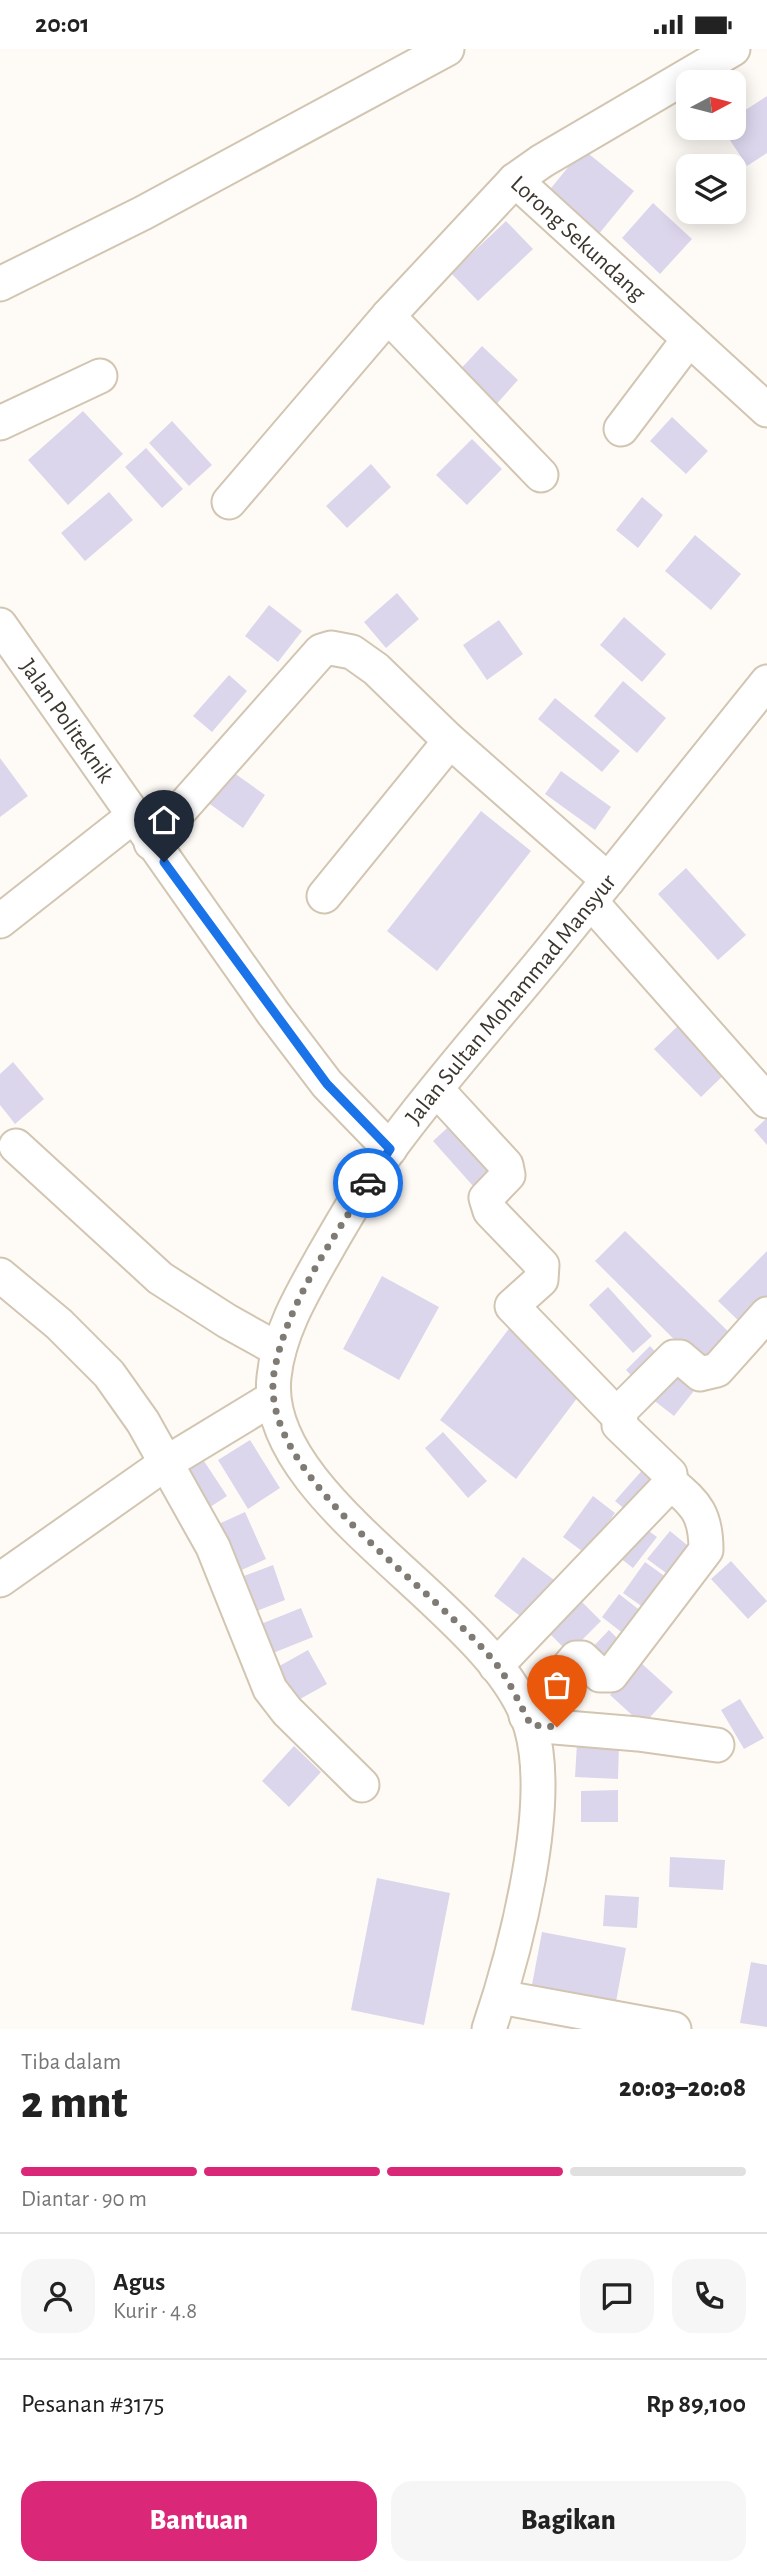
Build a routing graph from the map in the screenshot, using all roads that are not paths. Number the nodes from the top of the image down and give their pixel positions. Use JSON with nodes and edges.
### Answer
{"nodes":[{"id":1,"x":447,"y":49,"type":"edge"},
{"id":2,"x":733,"y":49,"type":"edge"},
{"id":3,"x":516,"y":180,"type":"junction"},
{"id":4,"x":0,"y":284,"type":"edge"},
{"id":5,"x":388,"y":316,"type":"junction"},
{"id":6,"x":690,"y":339,"type":"junction"},
{"id":7,"x":100,"y":376,"type":"dead end"},
{"id":8,"x":767,"y":410,"type":"edge"},
{"id":9,"x":0,"y":423,"type":"edge"},
{"id":10,"x":621,"y":429,"type":"dead end"},
{"id":11,"x":541,"y":475,"type":"dead end"},
{"id":12,"x":229,"y":502,"type":"dead end"},
{"id":13,"x":0,"y":625,"type":"edge"},
{"id":14,"x":767,"y":682,"type":"edge"},
{"id":15,"x":450,"y":741,"type":"junction"},
{"id":16,"x":142,"y":830,"type":"junction"},
{"id":17,"x":599,"y":891,"type":"junction"},
{"id":18,"x":324,"y":896,"type":"dead end"},
{"id":19,"x":0,"y":921,"type":"edge"},
{"id":20,"x":438,"y":1090,"type":"junction"},
{"id":21,"x":767,"y":1101,"type":"edge"},
{"id":22,"x":16,"y":1146,"type":"dead end"},
{"id":23,"x":390,"y":1149,"type":"junction"},
{"id":24,"x":0,"y":1275,"type":"edge"},
{"id":25,"x":767,"y":1314,"type":"edge"},
{"id":26,"x":279,"y":1350,"type":"junction"},
{"id":27,"x":273,"y":1398,"type":"junction"},
{"id":28,"x":619,"y":1417,"type":"junction"},
{"id":29,"x":166,"y":1464,"type":"junction"},
{"id":30,"x":671,"y":1483,"type":"junction"},
{"id":31,"x":0,"y":1580,"type":"edge"},
{"id":32,"x":496,"y":1666,"type":"junction"},
{"id":33,"x":528,"y":1721,"type":"junction"},
{"id":34,"x":717,"y":1745,"type":"dead end"},
{"id":35,"x":362,"y":1785,"type":"dead end"},
{"id":36,"x":500,"y":1997,"type":"junction"},
{"id":37,"x":489,"y":2029,"type":"edge"},
{"id":38,"x":674,"y":2029,"type":"edge"}],
"edges":[{"from":1,"to":4,"type":"street"},
{"from":2,"to":3,"type":"street","name":"Lorong Sekundang"},
{"from":3,"to":5,"type":"street"},
{"from":3,"to":6,"type":"street","name":"Lorong Sekundang"},
{"from":5,"to":11,"type":"street"},
{"from":5,"to":12,"type":"street"},
{"from":6,"to":8,"type":"street","name":"Lorong Sekundang"},
{"from":6,"to":10,"type":"street"},
{"from":7,"to":9,"type":"street"},
{"from":13,"to":16,"type":"street","name":"Jalan Politeknik"},
{"from":14,"to":17,"type":"street","name":"Jalan Sultan Mohammad Mansyur"},
{"from":15,"to":16,"type":"street"},
{"from":15,"to":17,"type":"street"},
{"from":15,"to":18,"type":"street"},
{"from":16,"to":19,"type":"street"},
{"from":16,"to":23,"type":"street","name":"Jalan Politeknik"},
{"from":17,"to":20,"type":"street","name":"Jalan Sultan Mohammad Mansyur"},
{"from":17,"to":21,"type":"street"},
{"from":20,"to":23,"type":"street","name":"Jalan Sultan Mohammad Mansyur"},
{"from":20,"to":28,"type":"street"},
{"from":22,"to":26,"type":"street"},
{"from":23,"to":26,"type":"street","name":"Jalan Sultan Mohammad Mansyur"},
{"from":24,"to":29,"type":"street"},
{"from":25,"to":28,"type":"street"},
{"from":26,"to":27,"type":"street","name":"Jalan Sultan Mohammad Mansyur"},
{"from":27,"to":29,"type":"street"},
{"from":27,"to":32,"type":"street","name":"Jalan Sultan Mohammad Mansyur"},
{"from":28,"to":30,"type":"street"},
{"from":29,"to":31,"type":"street"},
{"from":29,"to":35,"type":"street"},
{"from":30,"to":32,"type":"street"},
{"from":30,"to":33,"type":"street"},
{"from":32,"to":33,"type":"street","name":"Jalan Sultan Mohammad Mansyur"},
{"from":33,"to":34,"type":"street"},
{"from":33,"to":36,"type":"street","name":"Jalan Sultan Mohammad Mansyur"},
{"from":36,"to":37,"type":"street","name":"Jalan Sultan Mohammad Mansyur"},
{"from":36,"to":38,"type":"street"}]}
